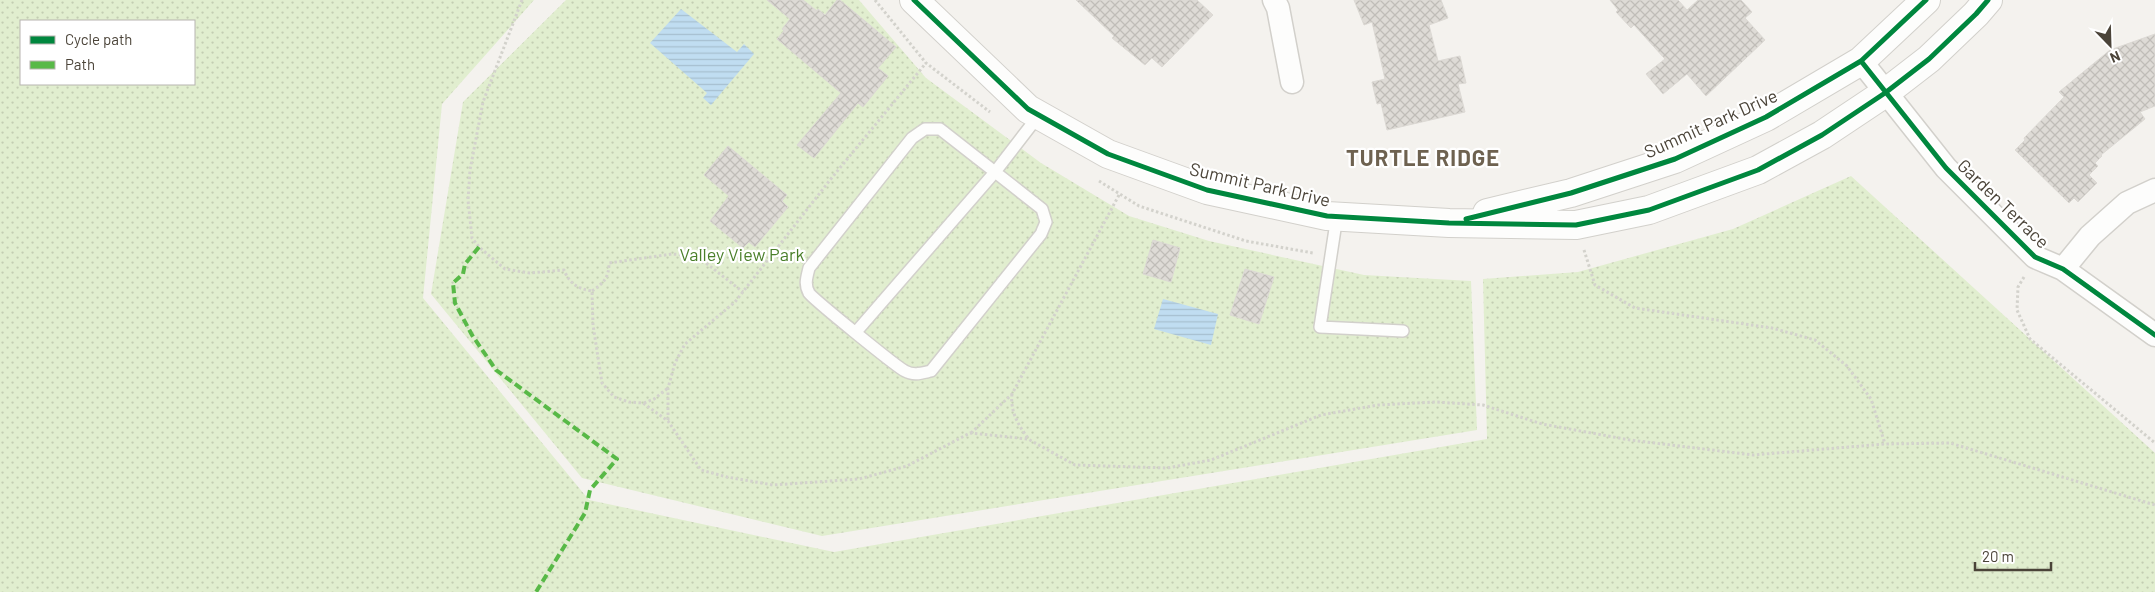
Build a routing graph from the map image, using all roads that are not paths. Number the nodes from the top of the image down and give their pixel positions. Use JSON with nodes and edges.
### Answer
{"nodes":[{"id":1,"x":914,"y":0,"type":"edge"},
{"id":2,"x":1274,"y":0,"type":"edge"},
{"id":3,"x":1926,"y":0,"type":"edge"},
{"id":4,"x":1988,"y":0,"type":"edge"},
{"id":5,"x":1861,"y":61,"type":"junction"},
{"id":6,"x":1292,"y":82,"type":"dead end"},
{"id":7,"x":1885,"y":93,"type":"junction"},
{"id":8,"x":1040,"y":115,"type":"junction"},
{"id":9,"x":995,"y":172,"type":"junction"},
{"id":10,"x":2155,"y":190,"type":"edge"},
{"id":11,"x":1337,"y":216,"type":"junction"},
{"id":12,"x":1449,"y":223,"type":"junction"},
{"id":13,"x":2063,"y":269,"type":"junction"},
{"id":14,"x":1403,"y":331,"type":"dead end"},
{"id":15,"x":856,"y":332,"type":"junction"},
{"id":16,"x":2155,"y":335,"type":"edge"}],
"edges":[{"from":1,"to":8,"type":"street","name":"Summit Park Drive"},
{"from":2,"to":6,"type":"street"},
{"from":3,"to":5,"type":"street","name":"Summit Park Drive"},
{"from":4,"to":7,"type":"street","name":"Summit Park Drive"},
{"from":5,"to":7,"type":"street","name":"Garden Terrace"},
{"from":5,"to":12,"type":"street","name":"Summit Park Drive"},
{"from":7,"to":12,"type":"street","name":"Summit Park Drive"},
{"from":7,"to":13,"type":"street","name":"Garden Terrace"},
{"from":8,"to":9,"type":"lane"},
{"from":8,"to":11,"type":"street","name":"Summit Park Drive"},
{"from":9,"to":15,"type":"lane"},
{"from":9,"to":15,"type":"lane"},
{"from":9,"to":15,"type":"lane"},
{"from":10,"to":13,"type":"street"},
{"from":11,"to":12,"type":"street","name":"Summit Park Drive"},
{"from":11,"to":14,"type":"lane"},
{"from":13,"to":16,"type":"street","name":"Garden Terrace"}]}
